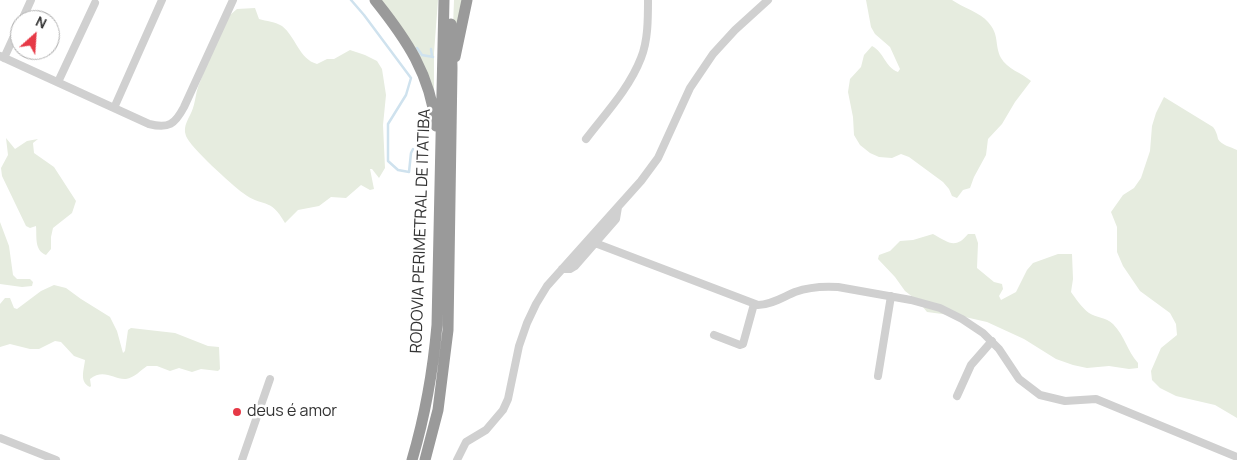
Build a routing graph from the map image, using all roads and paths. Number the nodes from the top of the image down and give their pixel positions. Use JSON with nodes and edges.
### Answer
{"nodes":[{"id":1,"x":162,"y":0,"type":"edge"},
{"id":2,"x":233,"y":0,"type":"edge"},
{"id":3,"x":375,"y":0,"type":"edge"},
{"id":4,"x":444,"y":0,"type":"edge"},
{"id":5,"x":451,"y":0,"type":"edge"},
{"id":6,"x":467,"y":0,"type":"edge"},
{"id":7,"x":648,"y":0,"type":"edge"},
{"id":8,"x":768,"y":0,"type":"edge"},
{"id":9,"x":96,"y":2,"type":"dead end"},
{"id":10,"x":10,"y":42,"type":"edge"},
{"id":11,"x":2,"y":57,"type":"edge"},
{"id":12,"x":452,"y":68,"type":"junction"},
{"id":13,"x":58,"y":82,"type":"junction"},
{"id":14,"x":114,"y":108,"type":"junction"},
{"id":15,"x":586,"y":139,"type":"dead end"},
{"id":16,"x":440,"y":145,"type":"junction"},
{"id":17,"x":618,"y":207,"type":"junction"},
{"id":18,"x":595,"y":243,"type":"junction"},
{"id":19,"x":562,"y":269,"type":"junction"},
{"id":20,"x":891,"y":296,"type":"junction"},
{"id":21,"x":754,"y":304,"type":"junction"},
{"id":22,"x":714,"y":335,"type":"dead end"},
{"id":23,"x":992,"y":341,"type":"junction"},
{"id":24,"x":878,"y":376,"type":"dead end"},
{"id":25,"x":270,"y":379,"type":"dead end"},
{"id":26,"x":957,"y":396,"type":"dead end"},
{"id":27,"x":0,"y":438,"type":"edge"},
{"id":28,"x":1237,"y":458,"type":"edge"},
{"id":29,"x":56,"y":460,"type":"edge"},
{"id":30,"x":242,"y":460,"type":"edge"},
{"id":31,"x":412,"y":460,"type":"edge"},
{"id":32,"x":425,"y":460,"type":"edge"},
{"id":33,"x":457,"y":460,"type":"edge"}],
"edges":[{"from":1,"to":14,"type":"street"},
{"from":2,"to":14,"type":"street"},
{"from":3,"to":16,"type":"highway"},
{"from":4,"to":16,"type":"highway","name":"RODOVIA PERIMETRAL DE ITATIBA"},
{"from":5,"to":12,"type":"highway","name":"RODOVIA PERIMETRAL DE ITATIBA"},
{"from":6,"to":12,"type":"highway"},
{"from":7,"to":15,"type":"street"},
{"from":8,"to":17,"type":"street"},
{"from":9,"to":13,"type":"street"},
{"from":10,"to":11,"type":"street"},
{"from":11,"to":13,"type":"street"},
{"from":12,"to":32,"type":"highway","name":"RODOVIA PERIMETRAL DE ITATIBA"},
{"from":13,"to":14,"type":"street"},
{"from":16,"to":31,"type":"highway","name":"RODOVIA PERIMETRAL DE ITATIBA"},
{"from":17,"to":18,"type":"street"},
{"from":17,"to":19,"type":"street"},
{"from":18,"to":19,"type":"street"},
{"from":18,"to":21,"type":"street"},
{"from":19,"to":33,"type":"street"},
{"from":20,"to":21,"type":"street"},
{"from":20,"to":23,"type":"street"},
{"from":20,"to":24,"type":"street"},
{"from":21,"to":22,"type":"street"},
{"from":23,"to":26,"type":"street"},
{"from":23,"to":28,"type":"street"},
{"from":25,"to":30,"type":"street"},
{"from":27,"to":29,"type":"street"}]}
